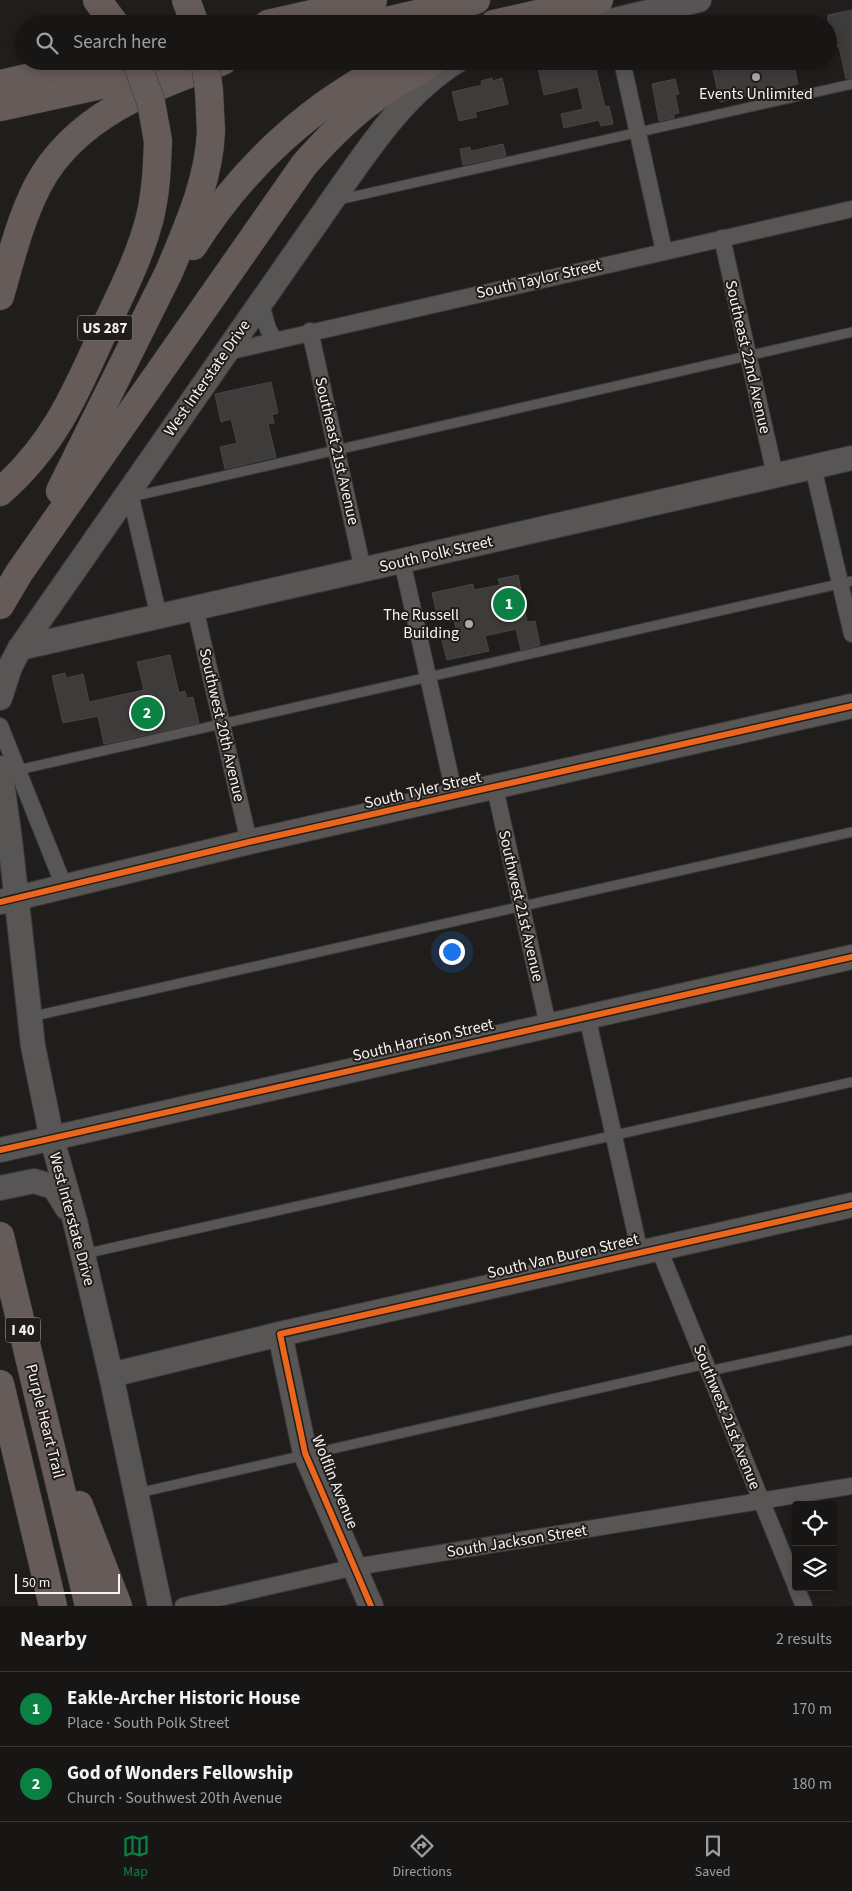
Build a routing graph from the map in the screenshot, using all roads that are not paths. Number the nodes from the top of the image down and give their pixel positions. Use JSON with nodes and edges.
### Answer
{"nodes":[{"id":1,"x":97,"y":0,"type":"edge"},
{"id":2,"x":186,"y":0,"type":"edge"},
{"id":3,"x":373,"y":0,"type":"edge"},
{"id":4,"x":476,"y":0,"type":"edge"},
{"id":5,"x":699,"y":0,"type":"edge"},
{"id":6,"x":108,"y":15,"type":"edge"},
{"id":7,"x":192,"y":15,"type":"edge"},
{"id":8,"x":307,"y":15,"type":"edge"},
{"id":9,"x":412,"y":15,"type":"edge"},
{"id":10,"x":617,"y":15,"type":"edge"},
{"id":11,"x":62,"y":70,"type":"edge"},
{"id":12,"x":139,"y":70,"type":"edge"},
{"id":13,"x":169,"y":70,"type":"edge"},
{"id":14,"x":199,"y":70,"type":"edge"},
{"id":15,"x":206,"y":70,"type":"edge"},
{"id":16,"x":384,"y":70,"type":"edge"},
{"id":17,"x":433,"y":70,"type":"edge"},
{"id":18,"x":439,"y":70,"type":"edge"},
{"id":19,"x":624,"y":70,"type":"edge"},
{"id":20,"x":0,"y":84,"type":"edge"},
{"id":21,"x":852,"y":84,"type":"edge"},
{"id":22,"x":0,"y":107,"type":"edge"},
{"id":23,"x":638,"y":133,"type":"junction"},
{"id":24,"x":331,"y":202,"type":"junction"},
{"id":25,"x":852,"y":209,"type":"edge"},
{"id":26,"x":722,"y":238,"type":"junction"},
{"id":27,"x":664,"y":251,"type":"junction"},
{"id":28,"x":0,"y":296,"type":"edge"},
{"id":29,"x":260,"y":301,"type":"junction"},
{"id":30,"x":310,"y":331,"type":"junction"},
{"id":31,"x":852,"y":332,"type":"edge"},
{"id":32,"x":137,"y":334,"type":"junction"},
{"id":33,"x":274,"y":339,"type":"junction"},
{"id":34,"x":227,"y":352,"type":"junction"},
{"id":35,"x":748,"y":357,"type":"junction"},
{"id":36,"x":337,"y":451,"type":"junction"},
{"id":37,"x":852,"y":458,"type":"edge"},
{"id":38,"x":813,"y":467,"type":"junction"},
{"id":39,"x":775,"y":475,"type":"junction"},
{"id":40,"x":0,"y":492,"type":"edge"},
{"id":41,"x":130,"y":493,"type":"junction"},
{"id":42,"x":402,"y":561,"type":"junction"},
{"id":43,"x":363,"y":570,"type":"junction"},
{"id":44,"x":19,"y":573,"type":"junction"},
{"id":45,"x":846,"y":583,"type":"edge"},
{"id":46,"x":0,"y":605,"type":"edge"},
{"id":47,"x":195,"y":608,"type":"junction"},
{"id":48,"x":159,"y":617,"type":"junction"},
{"id":49,"x":852,"y":634,"type":"edge"},
{"id":50,"x":20,"y":648,"type":"junction"},
{"id":51,"x":428,"y":678,"type":"junction"},
{"id":52,"x":0,"y":698,"type":"edge"},
{"id":53,"x":852,"y":706,"type":"edge"},
{"id":54,"x":222,"y":724,"type":"junction"},
{"id":55,"x":0,"y":726,"type":"edge"},
{"id":56,"x":9,"y":769,"type":"edge"},
{"id":57,"x":495,"y":788,"type":"junction"},
{"id":58,"x":455,"y":797,"type":"junction"},
{"id":59,"x":852,"y":832,"type":"edge"},
{"id":60,"x":249,"y":842,"type":"junction"},
{"id":61,"x":5,"y":846,"type":"edge"},
{"id":62,"x":64,"y":886,"type":"junction"},
{"id":63,"x":8,"y":900,"type":"edge"},
{"id":64,"x":522,"y":906,"type":"junction"},
{"id":65,"x":852,"y":957,"type":"edge"},
{"id":66,"x":587,"y":1016,"type":"junction"},
{"id":67,"x":29,"y":1017,"type":"junction"},
{"id":68,"x":548,"y":1025,"type":"junction"},
{"id":69,"x":852,"y":1082,"type":"edge"},
{"id":70,"x":615,"y":1135,"type":"junction"},
{"id":71,"x":52,"y":1139,"type":"junction"},
{"id":72,"x":0,"y":1150,"type":"edge"},
{"id":73,"x":0,"y":1188,"type":"edge"},
{"id":74,"x":852,"y":1206,"type":"edge"},
{"id":75,"x":74,"y":1220,"type":"junction"},
{"id":76,"x":0,"y":1236,"type":"edge"},
{"id":77,"x":650,"y":1251,"type":"junction"},
{"id":78,"x":82,"y":1254,"type":"junction"},
{"id":79,"x":280,"y":1334,"type":"junction"},
{"id":80,"x":852,"y":1340,"type":"edge"},
{"id":81,"x":707,"y":1368,"type":"junction"},
{"id":82,"x":111,"y":1375,"type":"junction"},
{"id":83,"x":0,"y":1384,"type":"edge"},
{"id":84,"x":46,"y":1424,"type":"junction"},
{"id":85,"x":305,"y":1453,"type":"junction"},
{"id":86,"x":852,"y":1486,"type":"edge"},
{"id":87,"x":136,"y":1493,"type":"junction"},
{"id":88,"x":761,"y":1501,"type":"junction"},
{"id":89,"x":40,"y":1546,"type":"junction"},
{"id":90,"x":355,"y":1567,"type":"junction"},
{"id":91,"x":792,"y":1577,"type":"edge"},
{"id":92,"x":798,"y":1591,"type":"edge"},
{"id":93,"x":48,"y":1606,"type":"edge"},
{"id":94,"x":53,"y":1606,"type":"edge"},
{"id":95,"x":89,"y":1606,"type":"edge"},
{"id":96,"x":118,"y":1606,"type":"edge"},
{"id":97,"x":160,"y":1606,"type":"edge"},
{"id":98,"x":183,"y":1606,"type":"edge"},
{"id":99,"x":371,"y":1606,"type":"edge"},
{"id":100,"x":804,"y":1606,"type":"edge"}],
"edges":[{"from":1,"to":6,"type":"highway"},
{"from":2,"to":7,"type":"highway"},
{"from":3,"to":8,"type":"highway"},
{"from":4,"to":9,"type":"highway"},
{"from":5,"to":10,"type":"main road"},
{"from":11,"to":20,"type":"highway"},
{"from":12,"to":40,"type":"highway","number":"US 287","bridge":true},
{"from":13,"to":22,"type":"highway"},
{"from":14,"to":28,"type":"highway"},
{"from":15,"to":32,"type":"highway","bridge":true},
{"from":16,"to":32,"type":"highway"},
{"from":17,"to":44,"type":"highway"},
{"from":18,"to":24,"type":"main road","name":"West Interstate Drive"},
{"from":19,"to":23,"type":"street"},
{"from":21,"to":23,"type":"lane"},
{"from":23,"to":24,"type":"lane"},
{"from":23,"to":27,"type":"street"},
{"from":24,"to":29,"type":"main road","name":"West Interstate Drive"},
{"from":25,"to":26,"type":"street","name":"South Taylor Street"},
{"from":26,"to":27,"type":"street","name":"South Taylor Street"},
{"from":26,"to":35,"type":"street","name":"Southeast 22nd Avenue"},
{"from":27,"to":30,"type":"street","name":"South Taylor Street"},
{"from":29,"to":33,"type":"street"},
{"from":29,"to":34,"type":"main road","name":"West Interstate Drive"},
{"from":30,"to":33,"type":"street","name":"South Taylor Street"},
{"from":30,"to":36,"type":"street","name":"Southeast 21st Avenue"},
{"from":31,"to":35,"type":"lane"},
{"from":32,"to":44,"type":"highway"},
{"from":33,"to":34,"type":"street","name":"South Taylor Street"},
{"from":34,"to":41,"type":"main road","name":"West Interstate Drive"},
{"from":35,"to":36,"type":"lane"},
{"from":35,"to":39,"type":"street","name":"Southeast 22nd Avenue"},
{"from":36,"to":41,"type":"lane"},
{"from":36,"to":43,"type":"street","name":"Southeast 21st Avenue"},
{"from":37,"to":38,"type":"main road","name":"South Polk Street"},
{"from":38,"to":39,"type":"main road","name":"South Polk Street"},
{"from":38,"to":45,"type":"street"},
{"from":39,"to":42,"type":"main road","name":"South Polk Street"},
{"from":41,"to":48,"type":"street"},
{"from":41,"to":50,"type":"main road","name":"West Interstate Drive"},
{"from":42,"to":43,"type":"main road","name":"South Polk Street"},
{"from":42,"to":51,"type":"street"},
{"from":43,"to":47,"type":"main road","name":"South Polk Street"},
{"from":44,"to":46,"type":"highway"},
{"from":45,"to":49,"type":"street"},
{"from":45,"to":51,"type":"lane"},
{"from":47,"to":48,"type":"main road","name":"South Polk Street"},
{"from":47,"to":54,"type":"street","name":"Southwest 20th Avenue"},
{"from":48,"to":50,"type":"main road","name":"South Polk Street"},
{"from":50,"to":52,"type":"main road","name":"West Interstate Drive"},
{"from":51,"to":54,"type":"lane"},
{"from":51,"to":58,"type":"street"},
{"from":53,"to":57,"type":"main road","name":"South Tyler Street"},
{"from":54,"to":56,"type":"lane"},
{"from":54,"to":60,"type":"street","name":"Southwest 20th Avenue"},
{"from":55,"to":56,"type":"street"},
{"from":56,"to":61,"type":"main road","name":"West Interstate Drive"},
{"from":56,"to":62,"type":"street"},
{"from":57,"to":58,"type":"main road","name":"South Tyler Street"},
{"from":57,"to":64,"type":"street","name":"Southwest 21st Avenue"},
{"from":58,"to":60,"type":"main road","name":"South Tyler Street"},
{"from":59,"to":64,"type":"lane"},
{"from":60,"to":62,"type":"main road","name":"South Tyler Street"},
{"from":61,"to":63,"type":"main road","name":"West Interstate Drive"},
{"from":62,"to":63,"type":"main road","name":"South Tyler Street"},
{"from":63,"to":67,"type":"main road","name":"West Interstate Drive"},
{"from":64,"to":67,"type":"lane"},
{"from":64,"to":68,"type":"street","name":"Southwest 21st Avenue"},
{"from":65,"to":66,"type":"main road","name":"South Harrison Street"},
{"from":66,"to":68,"type":"main road","name":"South Harrison Street"},
{"from":66,"to":70,"type":"street","name":"Southwest 21st Avenue"},
{"from":67,"to":71,"type":"main road","name":"West Interstate Drive"},
{"from":68,"to":71,"type":"main road","name":"South Harrison Street"},
{"from":69,"to":70,"type":"lane"},
{"from":70,"to":77,"type":"street","name":"Southwest 21st Avenue"},
{"from":70,"to":78,"type":"lane"},
{"from":71,"to":72,"type":"main road","name":"South Harrison Street"},
{"from":71,"to":75,"type":"main road","name":"West Interstate Drive"},
{"from":73,"to":75,"type":"main road"},
{"from":74,"to":77,"type":"main road","name":"South Van Buren Street"},
{"from":75,"to":78,"type":"main road","name":"West Interstate Drive"},
{"from":76,"to":84,"type":"highway","name":"Purple Heart Trail","number":"I 40"},
{"from":77,"to":79,"type":"main road","name":"South Van Buren Street"},
{"from":77,"to":81,"type":"street","name":"Southwest 21st Avenue"},
{"from":78,"to":82,"type":"main road","name":"West Interstate Drive"},
{"from":79,"to":82,"type":"main road","name":"South Van Buren Street"},
{"from":79,"to":85,"type":"main road","name":"Wolflin Avenue"},
{"from":80,"to":81,"type":"lane"},
{"from":81,"to":85,"type":"lane"},
{"from":81,"to":88,"type":"street","name":"Southwest 21st Avenue"},
{"from":82,"to":87,"type":"main road","name":"West Interstate Drive"},
{"from":83,"to":89,"type":"highway"},
{"from":84,"to":95,"type":"highway","name":"Purple Heart Trail","number":"I 40"},
{"from":84,"to":96,"type":"highway"},
{"from":85,"to":87,"type":"lane"},
{"from":85,"to":90,"type":"main road","name":"Wolflin Avenue"},
{"from":86,"to":88,"type":"street","name":"South Jackson Street"},
{"from":87,"to":97,"type":"main road","name":"West Interstate Drive"},
{"from":88,"to":90,"type":"street","name":"South Jackson Street"},
{"from":88,"to":91,"type":"street","name":"Southwest 21st Avenue"},
{"from":89,"to":93,"type":"highway"},
{"from":89,"to":94,"type":"highway"},
{"from":90,"to":98,"type":"street","name":"South Jackson Street"},
{"from":90,"to":99,"type":"main road","name":"Wolflin Avenue"},
{"from":92,"to":100,"type":"street","name":"Southwest 21st Avenue"}]}
